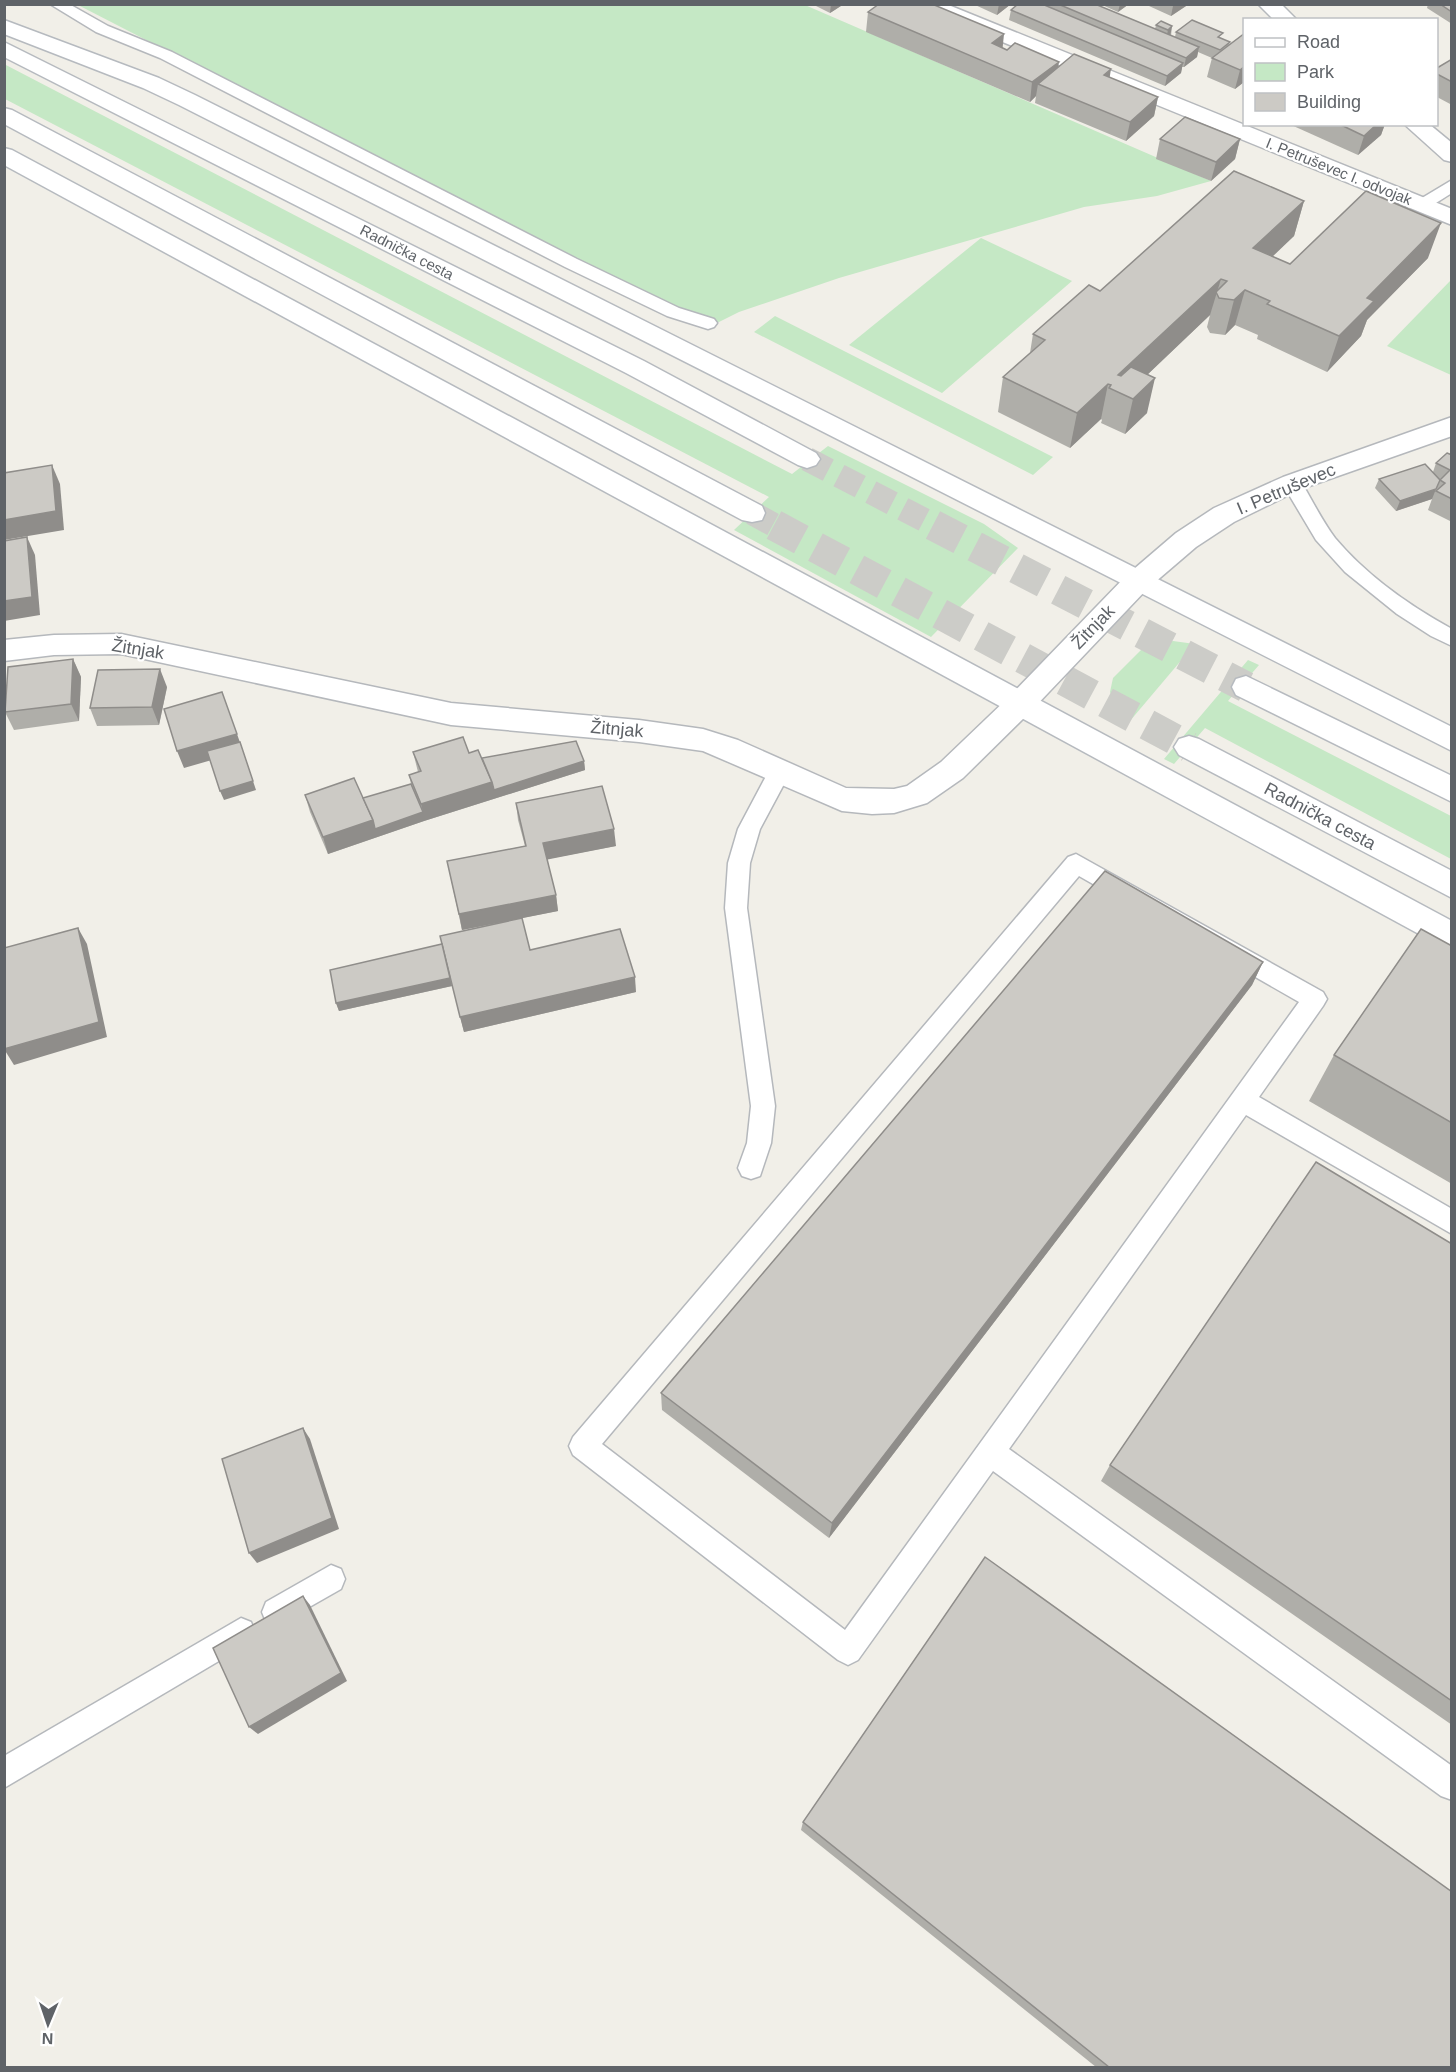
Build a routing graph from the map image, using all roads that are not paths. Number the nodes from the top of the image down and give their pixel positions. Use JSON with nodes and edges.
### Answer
{"nodes":[{"id":1,"x":57,"y":4,"type":"edge"},
{"id":2,"x":926,"y":4,"type":"edge"},
{"id":3,"x":1268,"y":4,"type":"edge"},
{"id":4,"x":1285,"y":18,"type":"edge"},
{"id":5,"x":4,"y":26,"type":"edge"},
{"id":6,"x":4,"y":48,"type":"edge"},
{"id":7,"x":4,"y":115,"type":"edge"},
{"id":8,"x":1417,"y":126,"type":"edge"},
{"id":9,"x":4,"y":155,"type":"edge"},
{"id":10,"x":1452,"y":155,"type":"edge"},
{"id":11,"x":1452,"y":185,"type":"edge"},
{"id":12,"x":1421,"y":204,"type":"junction"},
{"id":13,"x":1452,"y":218,"type":"edge"},
{"id":14,"x":708,"y":322,"type":"dead end"},
{"id":15,"x":1452,"y":426,"type":"edge"},
{"id":16,"x":807,"y":459,"type":"tunnel mouth"},
{"id":17,"x":1292,"y":483,"type":"junction"},
{"id":18,"x":752,"y":513,"type":"tunnel mouth"},
{"id":19,"x":1137,"y":582,"type":"junction"},
{"id":20,"x":1452,"y":639,"type":"edge"},
{"id":21,"x":4,"y":651,"type":"edge"},
{"id":22,"x":1246,"y":687,"type":"tunnel mouth"},
{"id":23,"x":1019,"y":705,"type":"junction"},
{"id":24,"x":1452,"y":740,"type":"edge"},
{"id":25,"x":1190,"y":747,"type":"tunnel mouth"},
{"id":26,"x":780,"y":771,"type":"junction"},
{"id":27,"x":1452,"y":790,"type":"edge"},
{"id":28,"x":1452,"y":886,"type":"edge"},
{"id":29,"x":1452,"y":937,"type":"edge"},
{"id":30,"x":1243,"y":1100,"type":"junction"},
{"id":31,"x":751,"y":1168,"type":"dead end"},
{"id":32,"x":1452,"y":1223,"type":"edge"},
{"id":33,"x":990,"y":1452,"type":"junction"},
{"id":34,"x":331,"y":1579,"type":"dead end"},
{"id":35,"x":4,"y":1773,"type":"edge"},
{"id":36,"x":1452,"y":1785,"type":"edge"}],
"edges":[{"from":1,"to":14,"type":"lane"},
{"from":2,"to":12,"type":"main road","name":"I. Petruševec I. odvojak"},
{"from":3,"to":4,"type":"main road"},
{"from":5,"to":19,"type":"main road"},
{"from":6,"to":16,"type":"main road","name":"Radnička cesta"},
{"from":7,"to":18,"type":"main road"},
{"from":8,"to":10,"type":"main road"},
{"from":9,"to":23,"type":"main road"},
{"from":11,"to":12,"type":"lane"},
{"from":12,"to":13,"type":"main road","name":"I. Petruševec I. odvojak"},
{"from":15,"to":17,"type":"main road","name":"I. Petruševec"},
{"from":17,"to":19,"type":"main road","name":"I. Petruševec"},
{"from":17,"to":20,"type":"lane"},
{"from":19,"to":23,"type":"main road","name":"Žitnjak"},
{"from":19,"to":24,"type":"main road"},
{"from":21,"to":26,"type":"main road","name":"Žitnjak"},
{"from":22,"to":27,"type":"main road"},
{"from":23,"to":26,"type":"main road","name":"Žitnjak"},
{"from":23,"to":29,"type":"main road"},
{"from":25,"to":28,"type":"main road","name":"Radnička cesta"},
{"from":26,"to":31,"type":"lane"},
{"from":30,"to":32,"type":"lane"},
{"from":30,"to":33,"type":"lane"},
{"from":30,"to":33,"type":"lane"},
{"from":33,"to":36,"type":"lane"},
{"from":34,"to":35,"type":"lane"}]}
